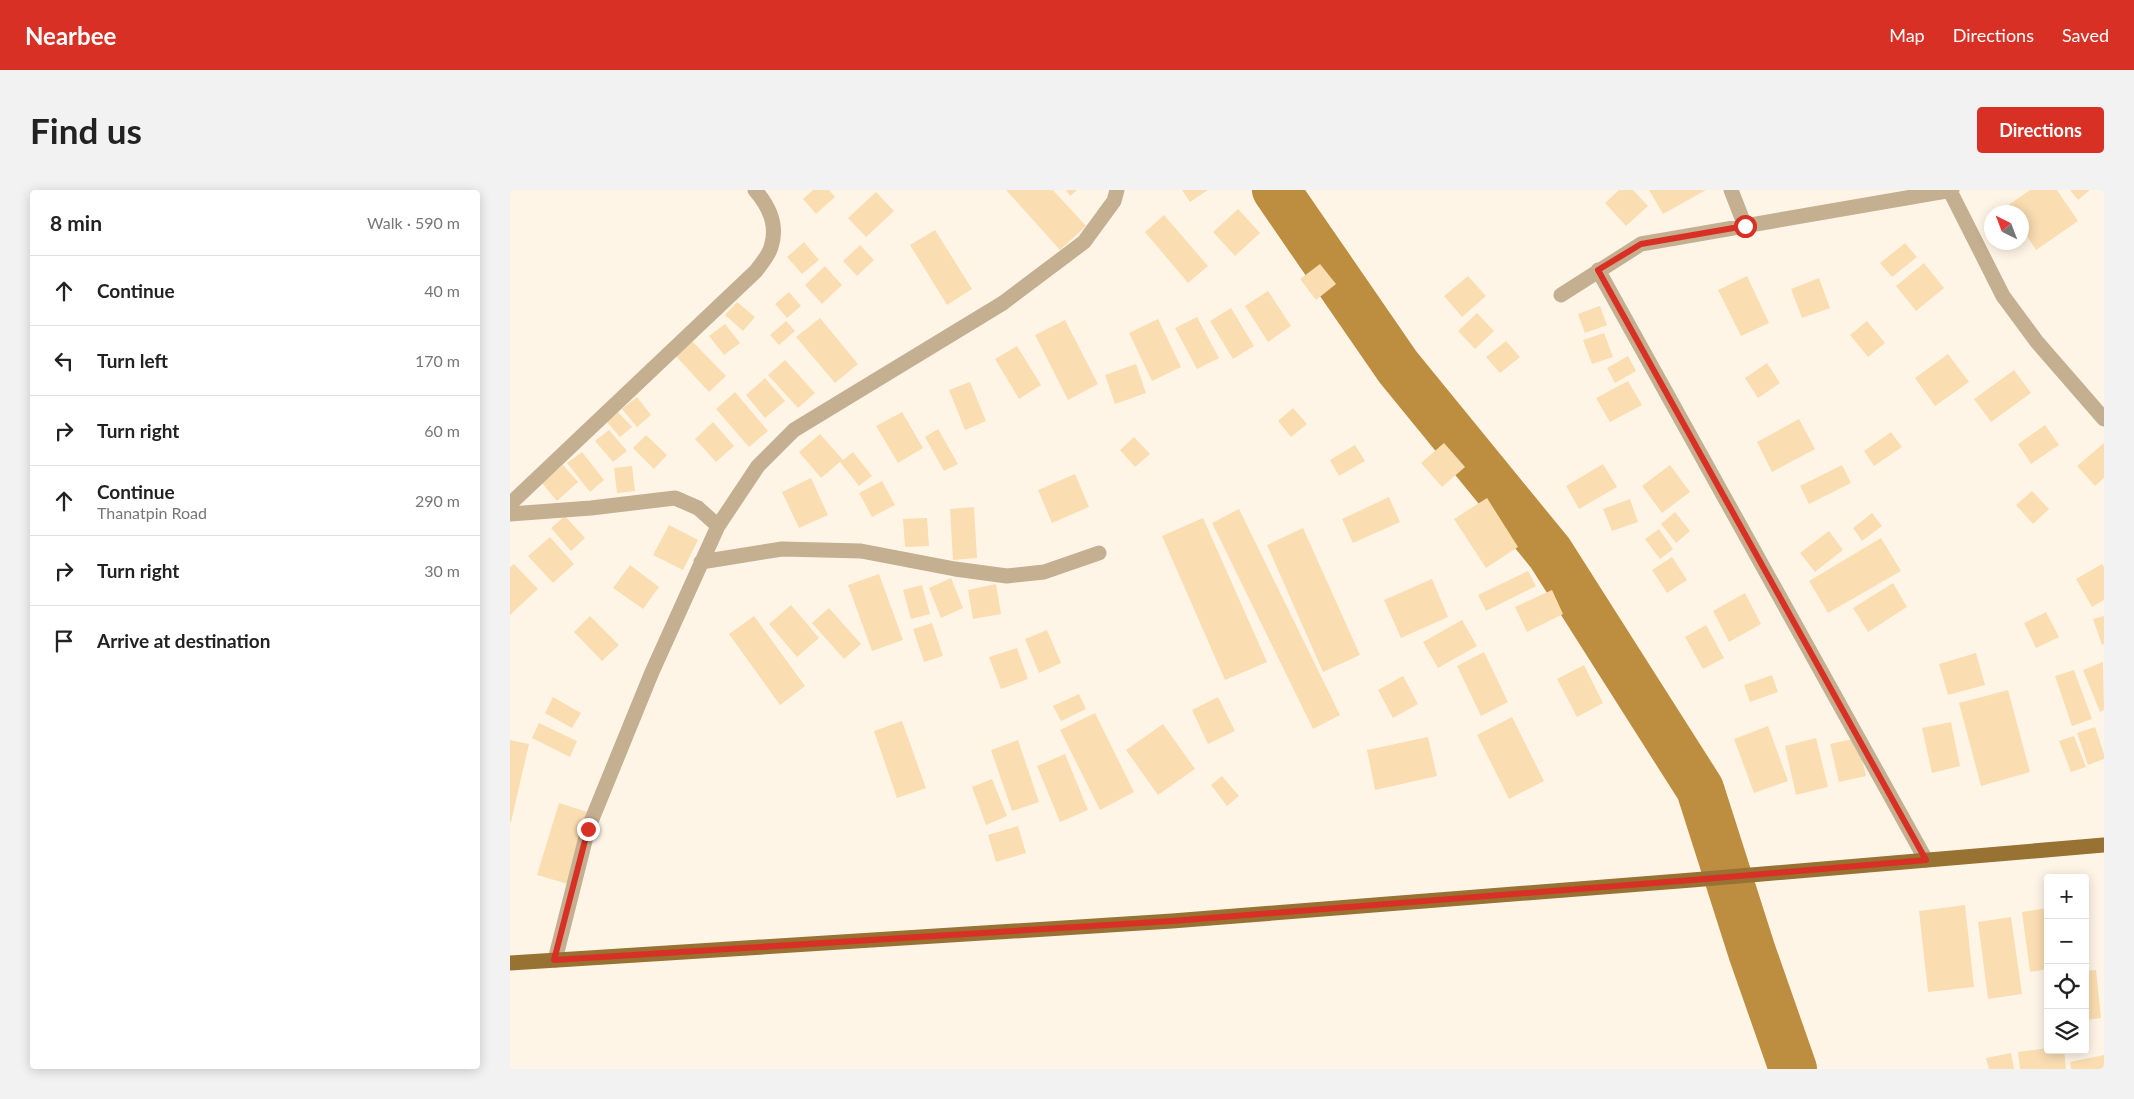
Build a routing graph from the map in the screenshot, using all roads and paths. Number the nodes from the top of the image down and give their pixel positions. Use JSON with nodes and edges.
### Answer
{"nodes":[{"id":1,"x":755,"y":190,"type":"edge"},
{"id":2,"x":1117,"y":190,"type":"edge"},
{"id":3,"x":1732,"y":190,"type":"edge"},
{"id":4,"x":1951,"y":190,"type":"edge"},
{"id":5,"x":1745,"y":226,"type":"junction"},
{"id":6,"x":1598,"y":270,"type":"junction"},
{"id":7,"x":1561,"y":295,"type":"dead end"},
{"id":8,"x":2104,"y":418,"type":"edge"},
{"id":9,"x":510,"y":504,"type":"edge"},
{"id":10,"x":510,"y":514,"type":"edge"},
{"id":11,"x":718,"y":526,"type":"junction"},
{"id":12,"x":1099,"y":553,"type":"dead end"},
{"id":13,"x":701,"y":562,"type":"junction"},
{"id":14,"x":2104,"y":845,"type":"edge"},
{"id":15,"x":1926,"y":860,"type":"junction"},
{"id":16,"x":554,"y":960,"type":"junction"},
{"id":17,"x":510,"y":963,"type":"edge"}],
"edges":[{"from":1,"to":9,"type":"street"},
{"from":2,"to":11,"type":"street"},
{"from":3,"to":5,"type":"street"},
{"from":4,"to":5,"type":"street"},
{"from":4,"to":8,"type":"street"},
{"from":5,"to":6,"type":"street"},
{"from":6,"to":7,"type":"street"},
{"from":6,"to":15,"type":"street"},
{"from":10,"to":11,"type":"street"},
{"from":11,"to":13,"type":"street"},
{"from":12,"to":13,"type":"street"},
{"from":13,"to":16,"type":"street"},
{"from":14,"to":15,"type":"main road"},
{"from":15,"to":16,"type":"main road"},
{"from":16,"to":17,"type":"main road"}]}
